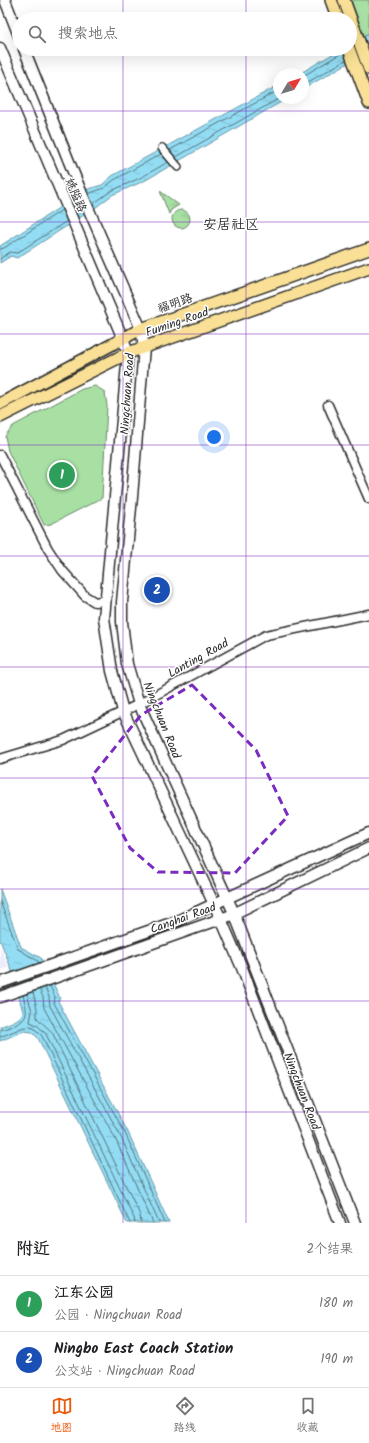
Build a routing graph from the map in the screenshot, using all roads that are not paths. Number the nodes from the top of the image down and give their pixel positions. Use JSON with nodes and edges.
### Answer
{"nodes":[{"id":1,"x":5,"y":0,"type":"edge"},
{"id":2,"x":331,"y":0,"type":"edge"},
{"id":3,"x":344,"y":0,"type":"edge"},
{"id":4,"x":335,"y":12,"type":"edge"},
{"id":5,"x":348,"y":12,"type":"edge"},
{"id":6,"x":12,"y":18,"type":"edge"},
{"id":7,"x":357,"y":37,"type":"edge"},
{"id":8,"x":0,"y":48,"type":"edge"},
{"id":9,"x":27,"y":56,"type":"edge"},
{"id":10,"x":351,"y":56,"type":"edge"},
{"id":11,"x":369,"y":68,"type":"edge"},
{"id":12,"x":369,"y":103,"type":"edge"},
{"id":13,"x":162,"y":148,"type":"dead end"},
{"id":14,"x":178,"y":167,"type":"dead end"},
{"id":15,"x":369,"y":249,"type":"edge"},
{"id":16,"x":369,"y":268,"type":"edge"},
{"id":17,"x":141,"y":329,"type":"junction"},
{"id":18,"x":123,"y":339,"type":"junction"},
{"id":19,"x":144,"y":347,"type":"junction"},
{"id":20,"x":128,"y":353,"type":"junction"},
{"id":21,"x":0,"y":404,"type":"edge"},
{"id":22,"x":328,"y":405,"type":"dead end"},
{"id":23,"x":0,"y":417,"type":"edge"},
{"id":24,"x":0,"y":455,"type":"edge"},
{"id":25,"x":369,"y":499,"type":"edge"},
{"id":26,"x":106,"y":600,"type":"junction"},
{"id":27,"x":369,"y":614,"type":"edge"},
{"id":28,"x":139,"y":704,"type":"junction"},
{"id":29,"x":123,"y":711,"type":"junction"},
{"id":30,"x":0,"y":760,"type":"edge"},
{"id":31,"x":369,"y":834,"type":"edge"},
{"id":32,"x":369,"y":848,"type":"edge"},
{"id":33,"x":227,"y":898,"type":"junction"},
{"id":34,"x":213,"y":905,"type":"junction"},
{"id":35,"x":234,"y":913,"type":"junction"},
{"id":36,"x":221,"y":919,"type":"junction"},
{"id":37,"x":0,"y":983,"type":"edge"},
{"id":38,"x":1,"y":997,"type":"edge"},
{"id":39,"x":340,"y":1223,"type":"edge"},
{"id":40,"x":355,"y":1223,"type":"edge"}],
"edges":[{"from":1,"to":6,"type":"main road"},
{"from":2,"to":4,"type":"main road"},
{"from":3,"to":5,"type":"main road"},
{"from":7,"to":11,"type":"main road"},
{"from":8,"to":18,"type":"main road","name":"姚隘路"},
{"from":9,"to":17,"type":"main road","name":"姚隘路"},
{"from":10,"to":12,"type":"main road"},
{"from":13,"to":14,"type":"street"},
{"from":15,"to":17,"type":"main road","name":"福明路"},
{"from":16,"to":19,"type":"main road","name":"Fuming Road"},
{"from":17,"to":18,"type":"main road","name":"福明路"},
{"from":17,"to":19,"type":"main road","name":"姚隘路"},
{"from":18,"to":20,"type":"main road","name":"姚隘路"},
{"from":18,"to":21,"type":"main road","name":"福明路"},
{"from":19,"to":20,"type":"main road","name":"Fuming Road"},
{"from":19,"to":28,"type":"main road","name":"Ningchuan Road"},
{"from":20,"to":23,"type":"main road","name":"Fuming Road"},
{"from":20,"to":26,"type":"main road","name":"Ningchuan Road"},
{"from":22,"to":25,"type":"street"},
{"from":24,"to":26,"type":"street"},
{"from":26,"to":29,"type":"main road","name":"Ningchuan Road"},
{"from":27,"to":28,"type":"street","name":"Lanting Road"},
{"from":28,"to":29,"type":"street","name":"Lanting Road"},
{"from":28,"to":33,"type":"main road","name":"Ningchuan Road"},
{"from":29,"to":30,"type":"street","name":"Lanting Road"},
{"from":29,"to":34,"type":"main road","name":"Ningchuan Road"},
{"from":31,"to":33,"type":"main road","name":"Canghai Road"},
{"from":32,"to":35,"type":"main road","name":"Canghai Road"},
{"from":33,"to":34,"type":"main road","name":"Canghai Road"},
{"from":33,"to":35,"type":"main road","name":"Ningchuan Road"},
{"from":34,"to":36,"type":"main road","name":"Ningchuan Road"},
{"from":34,"to":37,"type":"main road","name":"Canghai Road"},
{"from":35,"to":36,"type":"main road","name":"Canghai Road"},
{"from":35,"to":40,"type":"main road","name":"Ningchuan Road"},
{"from":36,"to":38,"type":"main road","name":"Canghai Road"},
{"from":36,"to":39,"type":"main road","name":"Ningchuan Road"}]}
